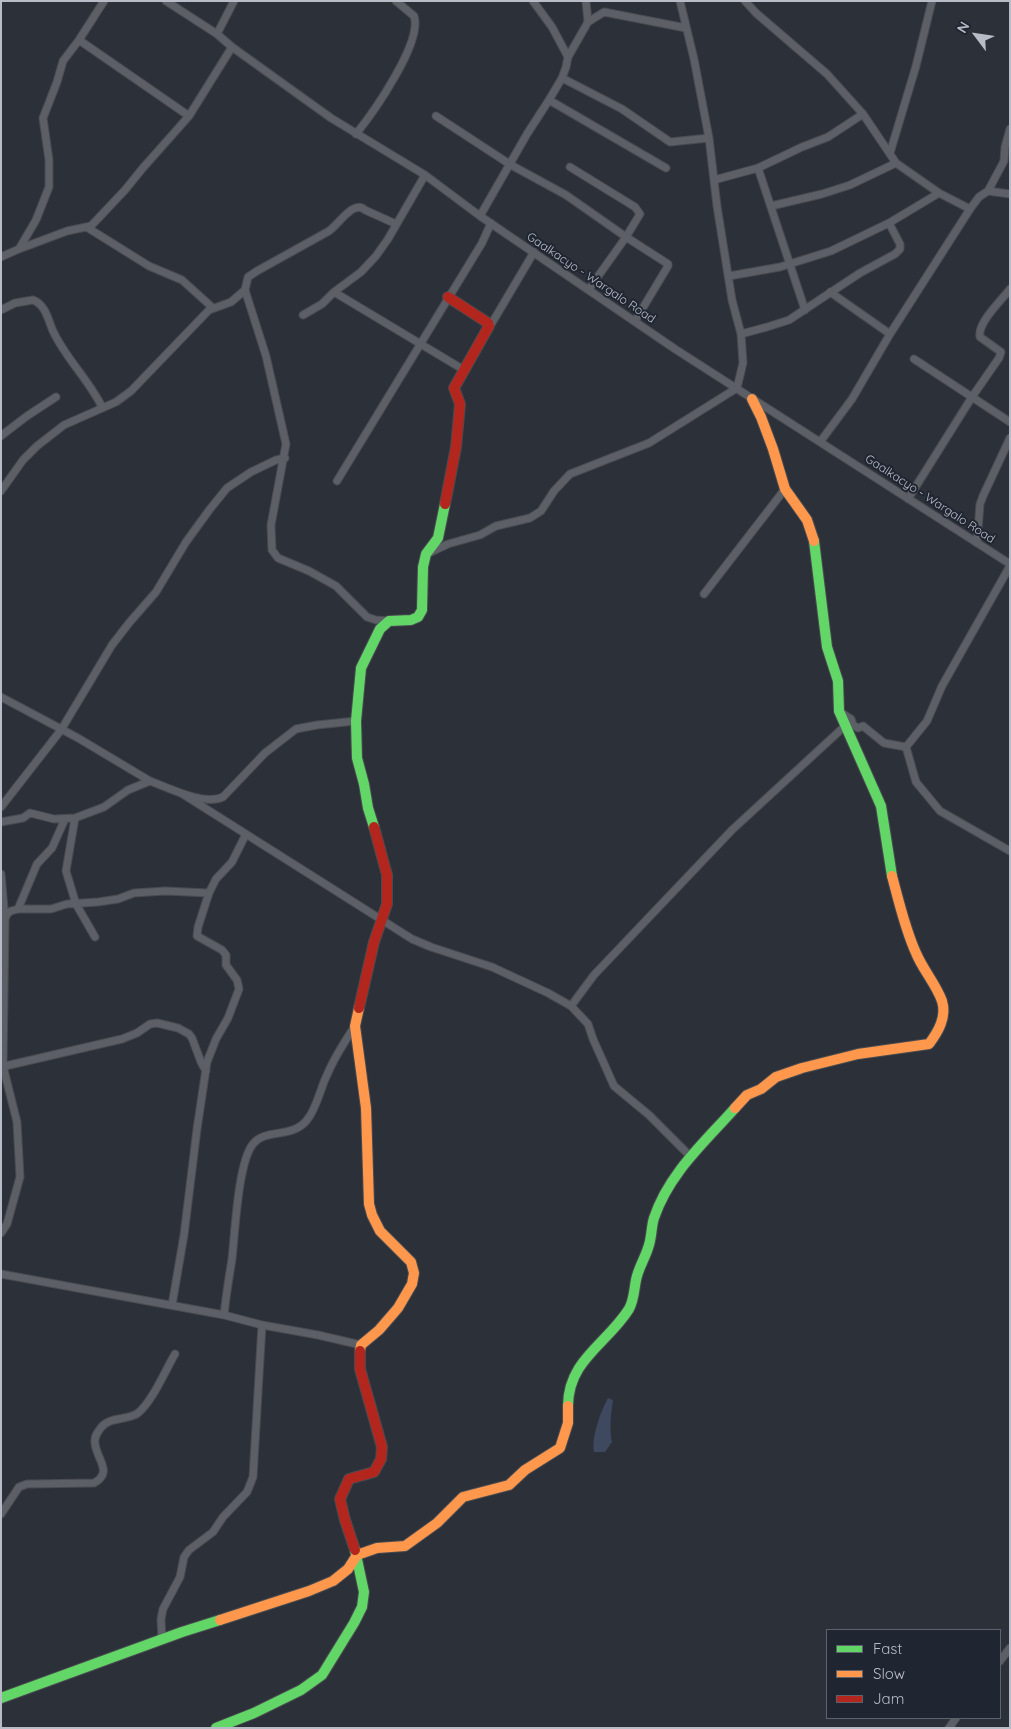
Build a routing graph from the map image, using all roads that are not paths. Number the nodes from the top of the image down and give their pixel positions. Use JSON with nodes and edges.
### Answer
{"nodes":[{"id":1,"x":104,"y":1,"type":"edge"},
{"id":2,"x":166,"y":1,"type":"edge"},
{"id":3,"x":234,"y":1,"type":"edge"},
{"id":4,"x":396,"y":1,"type":"edge"},
{"id":5,"x":532,"y":1,"type":"edge"},
{"id":6,"x":586,"y":1,"type":"edge"},
{"id":7,"x":680,"y":1,"type":"edge"},
{"id":8,"x":745,"y":1,"type":"edge"},
{"id":9,"x":932,"y":1,"type":"edge"},
{"id":10,"x":588,"y":22,"type":"junction"},
{"id":11,"x":686,"y":28,"type":"junction"},
{"id":12,"x":217,"y":34,"type":"junction"},
{"id":13,"x":79,"y":40,"type":"junction"},
{"id":14,"x":232,"y":46,"type":"junction"},
{"id":15,"x":568,"y":57,"type":"junction"},
{"id":16,"x":562,"y":78,"type":"junction"},
{"id":17,"x":550,"y":100,"type":"junction"},
{"id":18,"x":863,"y":114,"type":"junction"},
{"id":19,"x":190,"y":116,"type":"junction"},
{"id":20,"x":436,"y":116,"type":"dead end"},
{"id":21,"x":1010,"y":129,"type":"edge"},
{"id":22,"x":356,"y":134,"type":"junction"},
{"id":23,"x":709,"y":138,"type":"junction"},
{"id":24,"x":890,"y":153,"type":"junction"},
{"id":25,"x":896,"y":163,"type":"junction"},
{"id":26,"x":511,"y":165,"type":"junction"},
{"id":27,"x":570,"y":167,"type":"dead end"},
{"id":28,"x":666,"y":168,"type":"dead end"},
{"id":29,"x":758,"y":168,"type":"junction"},
{"id":30,"x":425,"y":175,"type":"junction"},
{"id":31,"x":714,"y":180,"type":"junction"},
{"id":32,"x":988,"y":191,"type":"junction"},
{"id":33,"x":939,"y":193,"type":"junction"},
{"id":34,"x":1010,"y":194,"type":"edge"},
{"id":35,"x":771,"y":206,"type":"junction"},
{"id":36,"x":970,"y":209,"type":"junction"},
{"id":37,"x":480,"y":216,"type":"junction"},
{"id":38,"x":491,"y":223,"type":"junction"},
{"id":39,"x":889,"y":223,"type":"junction"},
{"id":40,"x":396,"y":224,"type":"junction"},
{"id":41,"x":88,"y":228,"type":"junction"},
{"id":42,"x":626,"y":237,"type":"junction"},
{"id":43,"x":19,"y":248,"type":"junction"},
{"id":44,"x":534,"y":252,"type":"junction"},
{"id":45,"x":1,"y":257,"type":"edge"},
{"id":46,"x":790,"y":264,"type":"junction"},
{"id":47,"x":729,"y":276,"type":"junction"},
{"id":48,"x":589,"y":289,"type":"junction"},
{"id":49,"x":1010,"y":289,"type":"edge"},
{"id":50,"x":245,"y":290,"type":"junction"},
{"id":51,"x":334,"y":292,"type":"junction"},
{"id":52,"x":830,"y":292,"type":"junction"},
{"id":53,"x":448,"y":296,"type":"junction"},
{"id":54,"x":213,"y":308,"type":"junction"},
{"id":55,"x":1,"y":310,"type":"edge"},
{"id":56,"x":805,"y":310,"type":"junction"},
{"id":57,"x":303,"y":314,"type":"dead end"},
{"id":58,"x":636,"y":321,"type":"junction"},
{"id":59,"x":487,"y":331,"type":"junction"},
{"id":60,"x":741,"y":334,"type":"junction"},
{"id":61,"x":890,"y":334,"type":"junction"},
{"id":62,"x":421,"y":344,"type":"junction"},
{"id":63,"x":914,"y":359,"type":"dead end"},
{"id":64,"x":464,"y":370,"type":"junction"},
{"id":65,"x":737,"y":388,"type":"junction"},
{"id":66,"x":972,"y":397,"type":"junction"},
{"id":67,"x":56,"y":398,"type":"dead end"},
{"id":68,"x":752,"y":399,"type":"junction"},
{"id":69,"x":102,"y":408,"type":"junction"},
{"id":70,"x":1010,"y":422,"type":"edge"},
{"id":71,"x":1,"y":436,"type":"edge"},
{"id":72,"x":1010,"y":438,"type":"edge"},
{"id":73,"x":820,"y":442,"type":"junction"},
{"id":74,"x":285,"y":458,"type":"junction"},
{"id":75,"x":336,"y":481,"type":"dead end"},
{"id":76,"x":785,"y":489,"type":"junction"},
{"id":77,"x":1,"y":491,"type":"edge"},
{"id":78,"x":908,"y":498,"type":"junction"},
{"id":79,"x":978,"y":543,"type":"junction"},
{"id":80,"x":426,"y":554,"type":"junction"},
{"id":81,"x":1010,"y":565,"type":"edge"},
{"id":82,"x":704,"y":594,"type":"dead end"},
{"id":83,"x":389,"y":621,"type":"junction"},
{"id":84,"x":1,"y":697,"type":"edge"},
{"id":85,"x":839,"y":711,"type":"junction"},
{"id":86,"x":356,"y":721,"type":"junction"},
{"id":87,"x":846,"y":725,"type":"junction"},
{"id":88,"x":62,"y":730,"type":"junction"},
{"id":89,"x":906,"y":747,"type":"junction"},
{"id":90,"x":150,"y":780,"type":"junction"},
{"id":91,"x":181,"y":793,"type":"junction"},
{"id":92,"x":1,"y":807,"type":"edge"},
{"id":93,"x":75,"y":818,"type":"junction"},
{"id":94,"x":65,"y":819,"type":"junction"},
{"id":95,"x":1,"y":822,"type":"edge"},
{"id":96,"x":246,"y":834,"type":"junction"},
{"id":97,"x":1010,"y":851,"type":"edge"},
{"id":98,"x":1,"y":874,"type":"edge"},
{"id":99,"x":209,"y":893,"type":"junction"},
{"id":100,"x":76,"y":904,"type":"junction"},
{"id":101,"x":18,"y":909,"type":"junction"},
{"id":102,"x":382,"y":920,"type":"junction"},
{"id":103,"x":3,"y":921,"type":"edge"},
{"id":104,"x":96,"y":938,"type":"dead end"},
{"id":105,"x":571,"y":1006,"type":"junction"},
{"id":106,"x":355,"y":1026,"type":"junction"},
{"id":107,"x":2,"y":1066,"type":"edge"},
{"id":108,"x":206,"y":1071,"type":"junction"},
{"id":109,"x":690,"y":1156,"type":"junction"},
{"id":110,"x":1,"y":1233,"type":"edge"},
{"id":111,"x":1,"y":1274,"type":"edge"},
{"id":112,"x":172,"y":1305,"type":"junction"},
{"id":113,"x":224,"y":1315,"type":"junction"},
{"id":114,"x":262,"y":1325,"type":"junction"},
{"id":115,"x":361,"y":1345,"type":"junction"},
{"id":116,"x":175,"y":1354,"type":"dead end"},
{"id":117,"x":1,"y":1514,"type":"edge"},
{"id":118,"x":357,"y":1555,"type":"junction"},
{"id":119,"x":162,"y":1640,"type":"junction"},
{"id":120,"x":1010,"y":1648,"type":"edge"},
{"id":121,"x":1001,"y":1660,"type":"edge"},
{"id":122,"x":1,"y":1698,"type":"edge"},
{"id":123,"x":216,"y":1728,"type":"edge"}],
"edges":[{"from":1,"to":13,"type":"street"},
{"from":2,"to":12,"type":"street","name":"Gaalkacyo - Wargalo Road"},
{"from":3,"to":12,"type":"street"},
{"from":4,"to":22,"type":"street"},
{"from":5,"to":15,"type":"street"},
{"from":6,"to":10,"type":"street"},
{"from":7,"to":11,"type":"street"},
{"from":8,"to":18,"type":"street"},
{"from":9,"to":24,"type":"street"},
{"from":10,"to":11,"type":"street"},
{"from":10,"to":15,"type":"street"},
{"from":11,"to":23,"type":"street"},
{"from":12,"to":14,"type":"street","name":"Gaalkacyo - Wargalo Road"},
{"from":13,"to":19,"type":"street"},
{"from":13,"to":43,"type":"street"},
{"from":14,"to":19,"type":"street"},
{"from":14,"to":22,"type":"street","name":"Gaalkacyo - Wargalo Road"},
{"from":15,"to":16,"type":"street"},
{"from":16,"to":17,"type":"street"},
{"from":16,"to":23,"type":"street"},
{"from":17,"to":26,"type":"street"},
{"from":17,"to":28,"type":"street"},
{"from":18,"to":24,"type":"street"},
{"from":18,"to":29,"type":"street"},
{"from":19,"to":41,"type":"street"},
{"from":20,"to":26,"type":"street"},
{"from":21,"to":32,"type":"street"},
{"from":22,"to":30,"type":"street","name":"Gaalkacyo - Wargalo Road"},
{"from":23,"to":31,"type":"street"},
{"from":24,"to":25,"type":"street"},
{"from":25,"to":33,"type":"street"},
{"from":25,"to":35,"type":"street"},
{"from":26,"to":37,"type":"street"},
{"from":26,"to":42,"type":"street"},
{"from":27,"to":42,"type":"street"},
{"from":29,"to":31,"type":"street"},
{"from":29,"to":35,"type":"street"},
{"from":30,"to":37,"type":"street","name":"Gaalkacyo - Wargalo Road"},
{"from":30,"to":40,"type":"street"},
{"from":31,"to":47,"type":"street"},
{"from":32,"to":34,"type":"street"},
{"from":32,"to":36,"type":"street"},
{"from":33,"to":36,"type":"street"},
{"from":33,"to":39,"type":"street"},
{"from":35,"to":46,"type":"street"},
{"from":36,"to":61,"type":"street"},
{"from":37,"to":38,"type":"street","name":"Gaalkacyo - Wargalo Road"},
{"from":38,"to":44,"type":"street","name":"Gaalkacyo - Wargalo Road"},
{"from":38,"to":53,"type":"street"},
{"from":39,"to":46,"type":"street"},
{"from":39,"to":52,"type":"street"},
{"from":40,"to":50,"type":"street"},
{"from":40,"to":51,"type":"street"},
{"from":41,"to":43,"type":"street"},
{"from":41,"to":54,"type":"street"},
{"from":42,"to":48,"type":"street"},
{"from":42,"to":58,"type":"street"},
{"from":43,"to":45,"type":"street"},
{"from":44,"to":48,"type":"street","name":"Gaalkacyo - Wargalo Road"},
{"from":44,"to":59,"type":"street"},
{"from":46,"to":47,"type":"street"},
{"from":46,"to":56,"type":"street"},
{"from":47,"to":60,"type":"street"},
{"from":48,"to":58,"type":"street","name":"Gaalkacyo - Wargalo Road"},
{"from":49,"to":66,"type":"street"},
{"from":50,"to":54,"type":"street"},
{"from":50,"to":74,"type":"street"},
{"from":51,"to":57,"type":"street"},
{"from":51,"to":62,"type":"street"},
{"from":52,"to":56,"type":"street"},
{"from":52,"to":61,"type":"street"},
{"from":53,"to":59,"type":"street"},
{"from":53,"to":62,"type":"street"},
{"from":54,"to":69,"type":"street"},
{"from":55,"to":69,"type":"street"},
{"from":56,"to":60,"type":"street"},
{"from":58,"to":65,"type":"street","name":"Gaalkacyo - Wargalo Road"},
{"from":59,"to":64,"type":"street"},
{"from":60,"to":65,"type":"street"},
{"from":61,"to":73,"type":"street"},
{"from":62,"to":64,"type":"street"},
{"from":62,"to":75,"type":"street"},
{"from":63,"to":66,"type":"street"},
{"from":64,"to":80,"type":"street"},
{"from":65,"to":68,"type":"street","name":"Gaalkacyo - Wargalo Road"},
{"from":65,"to":80,"type":"street"},
{"from":66,"to":70,"type":"street"},
{"from":66,"to":78,"type":"street"},
{"from":67,"to":71,"type":"street"},
{"from":68,"to":73,"type":"street","name":"Gaalkacyo - Wargalo Road"},
{"from":68,"to":76,"type":"street"},
{"from":69,"to":77,"type":"street"},
{"from":72,"to":79,"type":"street"},
{"from":73,"to":78,"type":"street","name":"Gaalkacyo - Wargalo Road"},
{"from":74,"to":83,"type":"street"},
{"from":74,"to":88,"type":"street"},
{"from":76,"to":82,"type":"street"},
{"from":76,"to":85,"type":"street"},
{"from":78,"to":79,"type":"street","name":"Gaalkacyo - Wargalo Road"},
{"from":79,"to":81,"type":"street","name":"Gaalkacyo - Wargalo Road"},
{"from":80,"to":83,"type":"street"},
{"from":81,"to":89,"type":"street"},
{"from":83,"to":86,"type":"street"},
{"from":84,"to":88,"type":"street"},
{"from":85,"to":87,"type":"street"},
{"from":85,"to":89,"type":"street"},
{"from":86,"to":91,"type":"street"},
{"from":86,"to":102,"type":"street"},
{"from":87,"to":105,"type":"street"},
{"from":87,"to":109,"type":"street"},
{"from":88,"to":90,"type":"street"},
{"from":88,"to":92,"type":"street"},
{"from":89,"to":97,"type":"street"},
{"from":90,"to":91,"type":"street"},
{"from":90,"to":93,"type":"street"},
{"from":91,"to":96,"type":"street"},
{"from":93,"to":94,"type":"street"},
{"from":93,"to":100,"type":"street"},
{"from":94,"to":95,"type":"street"},
{"from":94,"to":101,"type":"street"},
{"from":96,"to":99,"type":"street"},
{"from":96,"to":102,"type":"street"},
{"from":98,"to":103,"type":"street"},
{"from":99,"to":100,"type":"street"},
{"from":99,"to":108,"type":"street"},
{"from":100,"to":101,"type":"street"},
{"from":100,"to":104,"type":"street"},
{"from":101,"to":103,"type":"street"},
{"from":102,"to":105,"type":"street"},
{"from":102,"to":106,"type":"street"},
{"from":103,"to":107,"type":"street"},
{"from":105,"to":109,"type":"street"},
{"from":106,"to":113,"type":"street"},
{"from":106,"to":115,"type":"street"},
{"from":107,"to":108,"type":"street"},
{"from":107,"to":110,"type":"street"},
{"from":108,"to":112,"type":"street"},
{"from":109,"to":118,"type":"street"},
{"from":111,"to":112,"type":"street"},
{"from":112,"to":113,"type":"street"},
{"from":113,"to":114,"type":"street"},
{"from":114,"to":115,"type":"street"},
{"from":114,"to":119,"type":"street"},
{"from":115,"to":118,"type":"street"},
{"from":116,"to":117,"type":"street"},
{"from":118,"to":119,"type":"street"},
{"from":118,"to":123,"type":"street"},
{"from":119,"to":122,"type":"street"},
{"from":120,"to":121,"type":"street"}]}
